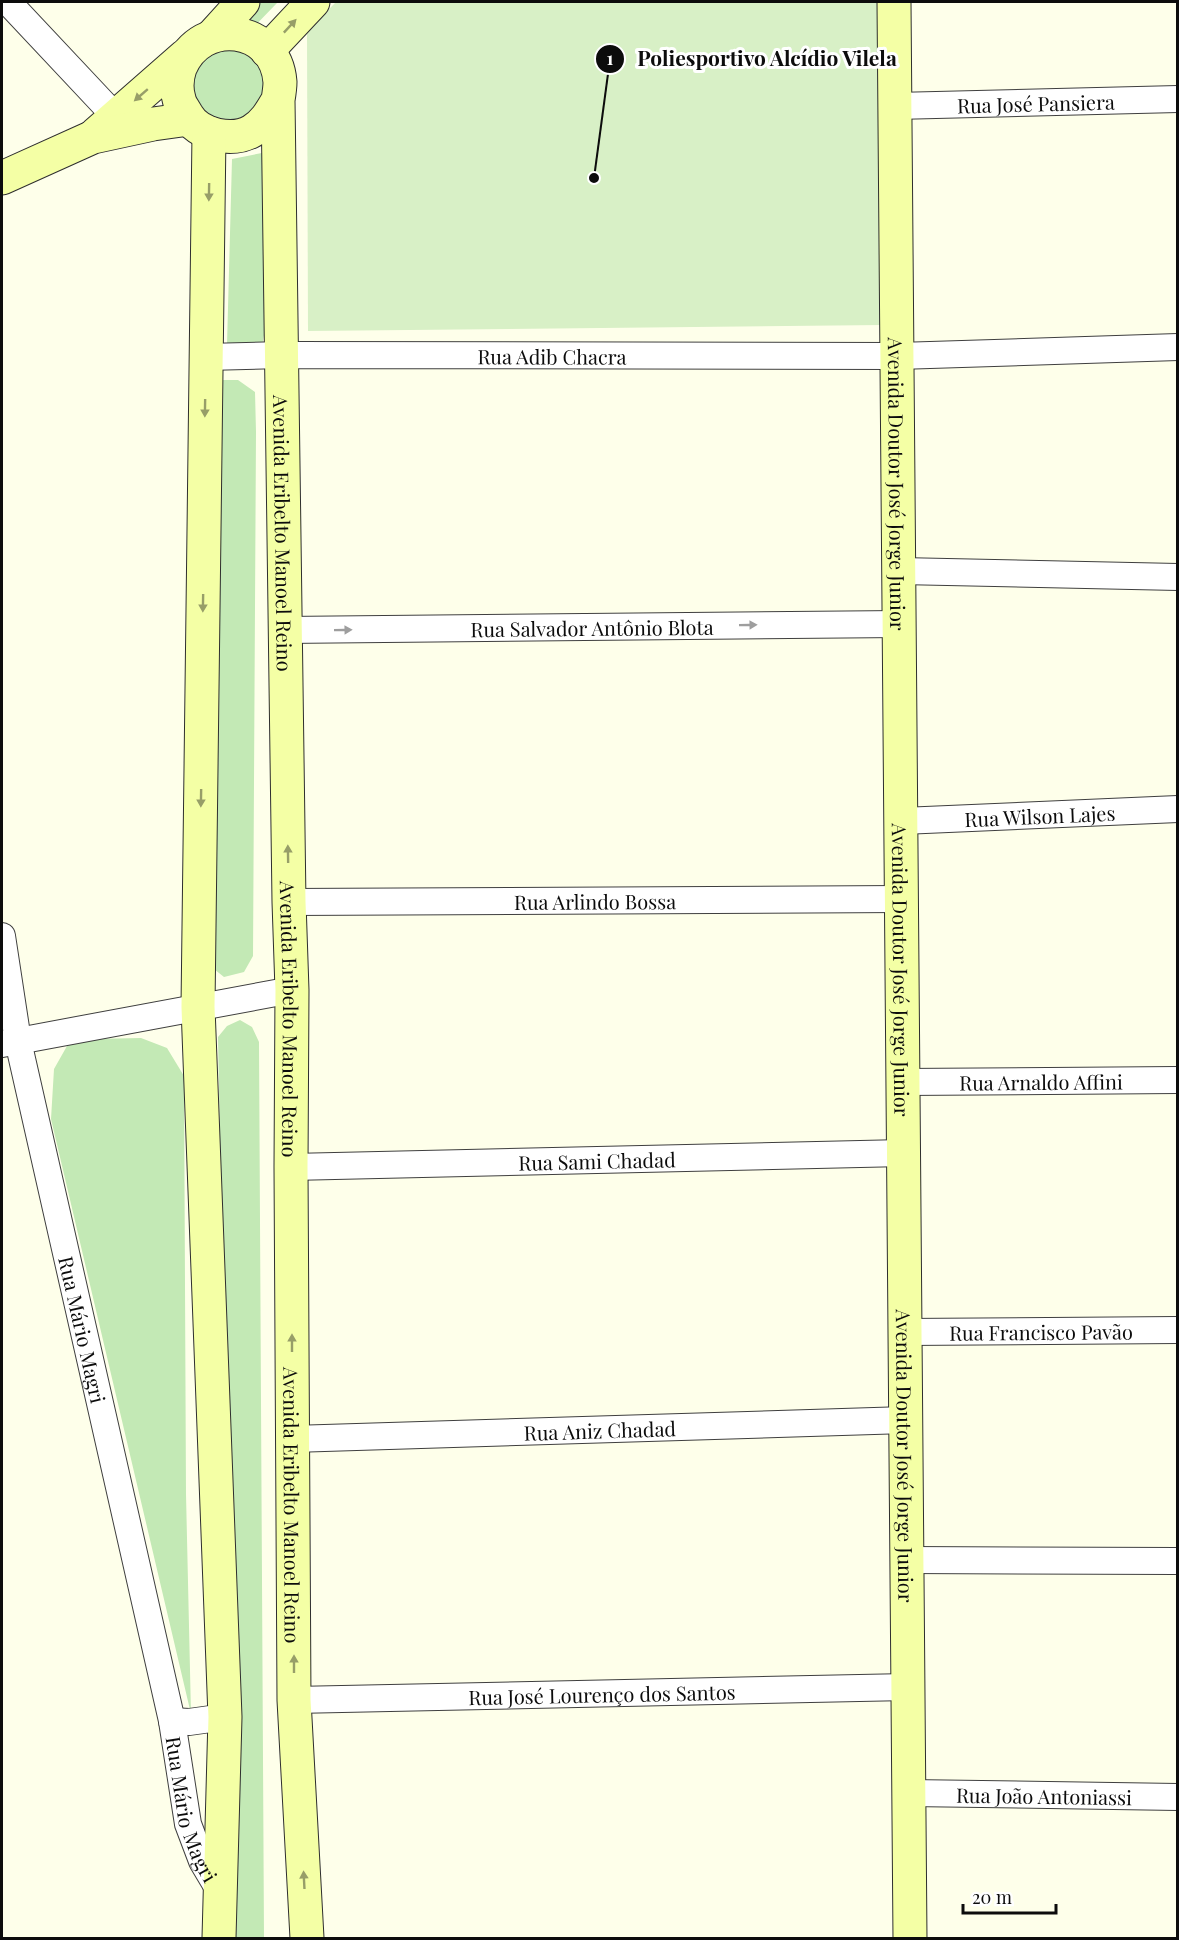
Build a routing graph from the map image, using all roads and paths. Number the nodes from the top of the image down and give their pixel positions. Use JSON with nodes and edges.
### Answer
{"nodes":[{"id":1,"x":8,"y":2,"type":"edge"},
{"id":2,"x":243,"y":2,"type":"edge"},
{"id":3,"x":314,"y":2,"type":"edge"},
{"id":4,"x":894,"y":2,"type":"edge"},
{"id":5,"x":213,"y":35,"type":"junction"},
{"id":6,"x":267,"y":51,"type":"junction"},
{"id":7,"x":185,"y":56,"type":"junction"},
{"id":8,"x":1178,"y":99,"type":"edge"},
{"id":9,"x":278,"y":100,"type":"junction"},
{"id":10,"x":896,"y":106,"type":"junction"},
{"id":11,"x":199,"y":126,"type":"junction"},
{"id":12,"x":111,"y":128,"type":"junction"},
{"id":13,"x":2,"y":178,"type":"edge"},
{"id":14,"x":1178,"y":347,"type":"edge"},
{"id":15,"x":282,"y":355,"type":"junction"},
{"id":16,"x":898,"y":356,"type":"junction"},
{"id":17,"x":206,"y":357,"type":"junction"},
{"id":18,"x":900,"y":571,"type":"junction"},
{"id":19,"x":1178,"y":577,"type":"edge"},
{"id":20,"x":900,"y":624,"type":"junction"},
{"id":21,"x":284,"y":630,"type":"junction"},
{"id":22,"x":1178,"y":809,"type":"edge"},
{"id":23,"x":902,"y":821,"type":"junction"},
{"id":24,"x":902,"y":899,"type":"junction"},
{"id":25,"x":289,"y":902,"type":"junction"},
{"id":26,"x":2,"y":936,"type":"edge"},
{"id":27,"x":292,"y":990,"type":"junction"},
{"id":28,"x":198,"y":1007,"type":"junction"},
{"id":29,"x":10,"y":1042,"type":"edge"},
{"id":30,"x":1178,"y":1080,"type":"edge"},
{"id":31,"x":903,"y":1082,"type":"junction"},
{"id":32,"x":904,"y":1154,"type":"junction"},
{"id":33,"x":291,"y":1167,"type":"junction"},
{"id":34,"x":1178,"y":1330,"type":"edge"},
{"id":35,"x":905,"y":1332,"type":"junction"},
{"id":36,"x":906,"y":1420,"type":"junction"},
{"id":37,"x":292,"y":1439,"type":"junction"},
{"id":38,"x":907,"y":1560,"type":"junction"},
{"id":39,"x":1178,"y":1561,"type":"edge"},
{"id":40,"x":908,"y":1687,"type":"junction"},
{"id":41,"x":294,"y":1700,"type":"junction"},
{"id":42,"x":225,"y":1717,"type":"junction"},
{"id":43,"x":172,"y":1721,"type":"junction"},
{"id":44,"x":909,"y":1793,"type":"junction"},
{"id":45,"x":1178,"y":1797,"type":"edge"},
{"id":46,"x":221,"y":1893,"type":"junction"},
{"id":47,"x":219,"y":1938,"type":"edge"},
{"id":48,"x":308,"y":1938,"type":"edge"},
{"id":49,"x":910,"y":1938,"type":"edge"}],
"edges":[{"from":1,"to":12,"type":"street"},
{"from":2,"to":5,"type":"main road"},
{"from":6,"to":3,"type":"main road","one_way":true},
{"from":4,"to":10,"type":"main road","name":"Avenida Doutor José Jorge Junior"},
{"from":5,"to":6,"type":"main road"},
{"from":5,"to":7,"type":"main road"},
{"from":6,"to":9,"type":"main road"},
{"from":7,"to":11,"type":"main road"},
{"from":7,"to":12,"type":"main road","one_way":true},
{"from":8,"to":10,"type":"street","name":"Rua José Pansiera"},
{"from":9,"to":11,"type":"main road"},
{"from":9,"to":15,"type":"main road","name":"Avenida Eribelto Manoel Reino"},
{"from":10,"to":16,"type":"main road","name":"Avenida Doutor José Jorge Junior"},
{"from":11,"to":12,"type":"main road"},
{"from":11,"to":17,"type":"main road","one_way":true},
{"from":12,"to":13,"type":"main road"},
{"from":14,"to":16,"type":"street","name":"Rua Adib Chacra"},
{"from":15,"to":16,"type":"street","name":"Rua Adib Chacra"},
{"from":15,"to":17,"type":"street","name":"Rua Adib Chacra"},
{"from":15,"to":21,"type":"main road","name":"Avenida Eribelto Manoel Reino"},
{"from":16,"to":18,"type":"main road","name":"Avenida Doutor José Jorge Junior"},
{"from":17,"to":28,"type":"main road","one_way":true},
{"from":18,"to":19,"type":"street"},
{"from":18,"to":20,"type":"main road","name":"Avenida Doutor José Jorge Junior"},
{"from":21,"to":20,"type":"street","name":"Rua Salvador Antônio Blota","one_way":true},
{"from":20,"to":23,"type":"main road","name":"Avenida Doutor José Jorge Junior"},
{"from":25,"to":21,"type":"main road","name":"Avenida Eribelto Manoel Reino","one_way":true},
{"from":22,"to":23,"type":"street","name":"Rua Wilson Lajes"},
{"from":23,"to":24,"type":"main road","name":"Avenida Doutor José Jorge Junior"},
{"from":24,"to":25,"type":"street","name":"Rua Arlindo Bossa"},
{"from":24,"to":31,"type":"main road","name":"Avenida Doutor José Jorge Junior"},
{"from":25,"to":27,"type":"main road","name":"Avenida Eribelto Manoel Reino"},
{"from":26,"to":29,"type":"street","name":"Rua Mário Magri"},
{"from":27,"to":28,"type":"street"},
{"from":27,"to":33,"type":"main road","name":"Avenida Eribelto Manoel Reino"},
{"from":28,"to":29,"type":"street"},
{"from":28,"to":42,"type":"main road"},
{"from":29,"to":43,"type":"street","name":"Rua Mário Magri"},
{"from":30,"to":31,"type":"street","name":"Rua Arnaldo Affini"},
{"from":31,"to":32,"type":"main road","name":"Avenida Doutor José Jorge Junior"},
{"from":32,"to":33,"type":"street","name":"Rua Sami Chadad"},
{"from":32,"to":35,"type":"main road","name":"Avenida Doutor José Jorge Junior"},
{"from":37,"to":33,"type":"main road","name":"Avenida Eribelto Manoel Reino","one_way":true},
{"from":34,"to":35,"type":"street","name":"Rua Francisco Pavão"},
{"from":35,"to":36,"type":"main road","name":"Avenida Doutor José Jorge Junior"},
{"from":36,"to":37,"type":"street","name":"Rua Aniz Chadad"},
{"from":36,"to":38,"type":"main road","name":"Avenida Doutor José Jorge Junior"},
{"from":41,"to":37,"type":"main road","name":"Avenida Eribelto Manoel Reino","one_way":true},
{"from":38,"to":39,"type":"street"},
{"from":38,"to":40,"type":"main road","name":"Avenida Doutor José Jorge Junior"},
{"from":40,"to":41,"type":"street","name":"Rua José Lourenço dos Santos"},
{"from":40,"to":44,"type":"main road","name":"Avenida Doutor José Jorge Junior"},
{"from":48,"to":41,"type":"main road","name":"Avenida Eribelto Manoel Reino","one_way":true},
{"from":42,"to":43,"type":"street","name":"Rua Mário Magri"},
{"from":42,"to":46,"type":"main road"},
{"from":43,"to":46,"type":"street","name":"Rua Mário Magri"},
{"from":44,"to":45,"type":"street","name":"Rua João Antoniassi"},
{"from":44,"to":49,"type":"main road","name":"Avenida Doutor José Jorge Junior"},
{"from":46,"to":47,"type":"main road"}]}
